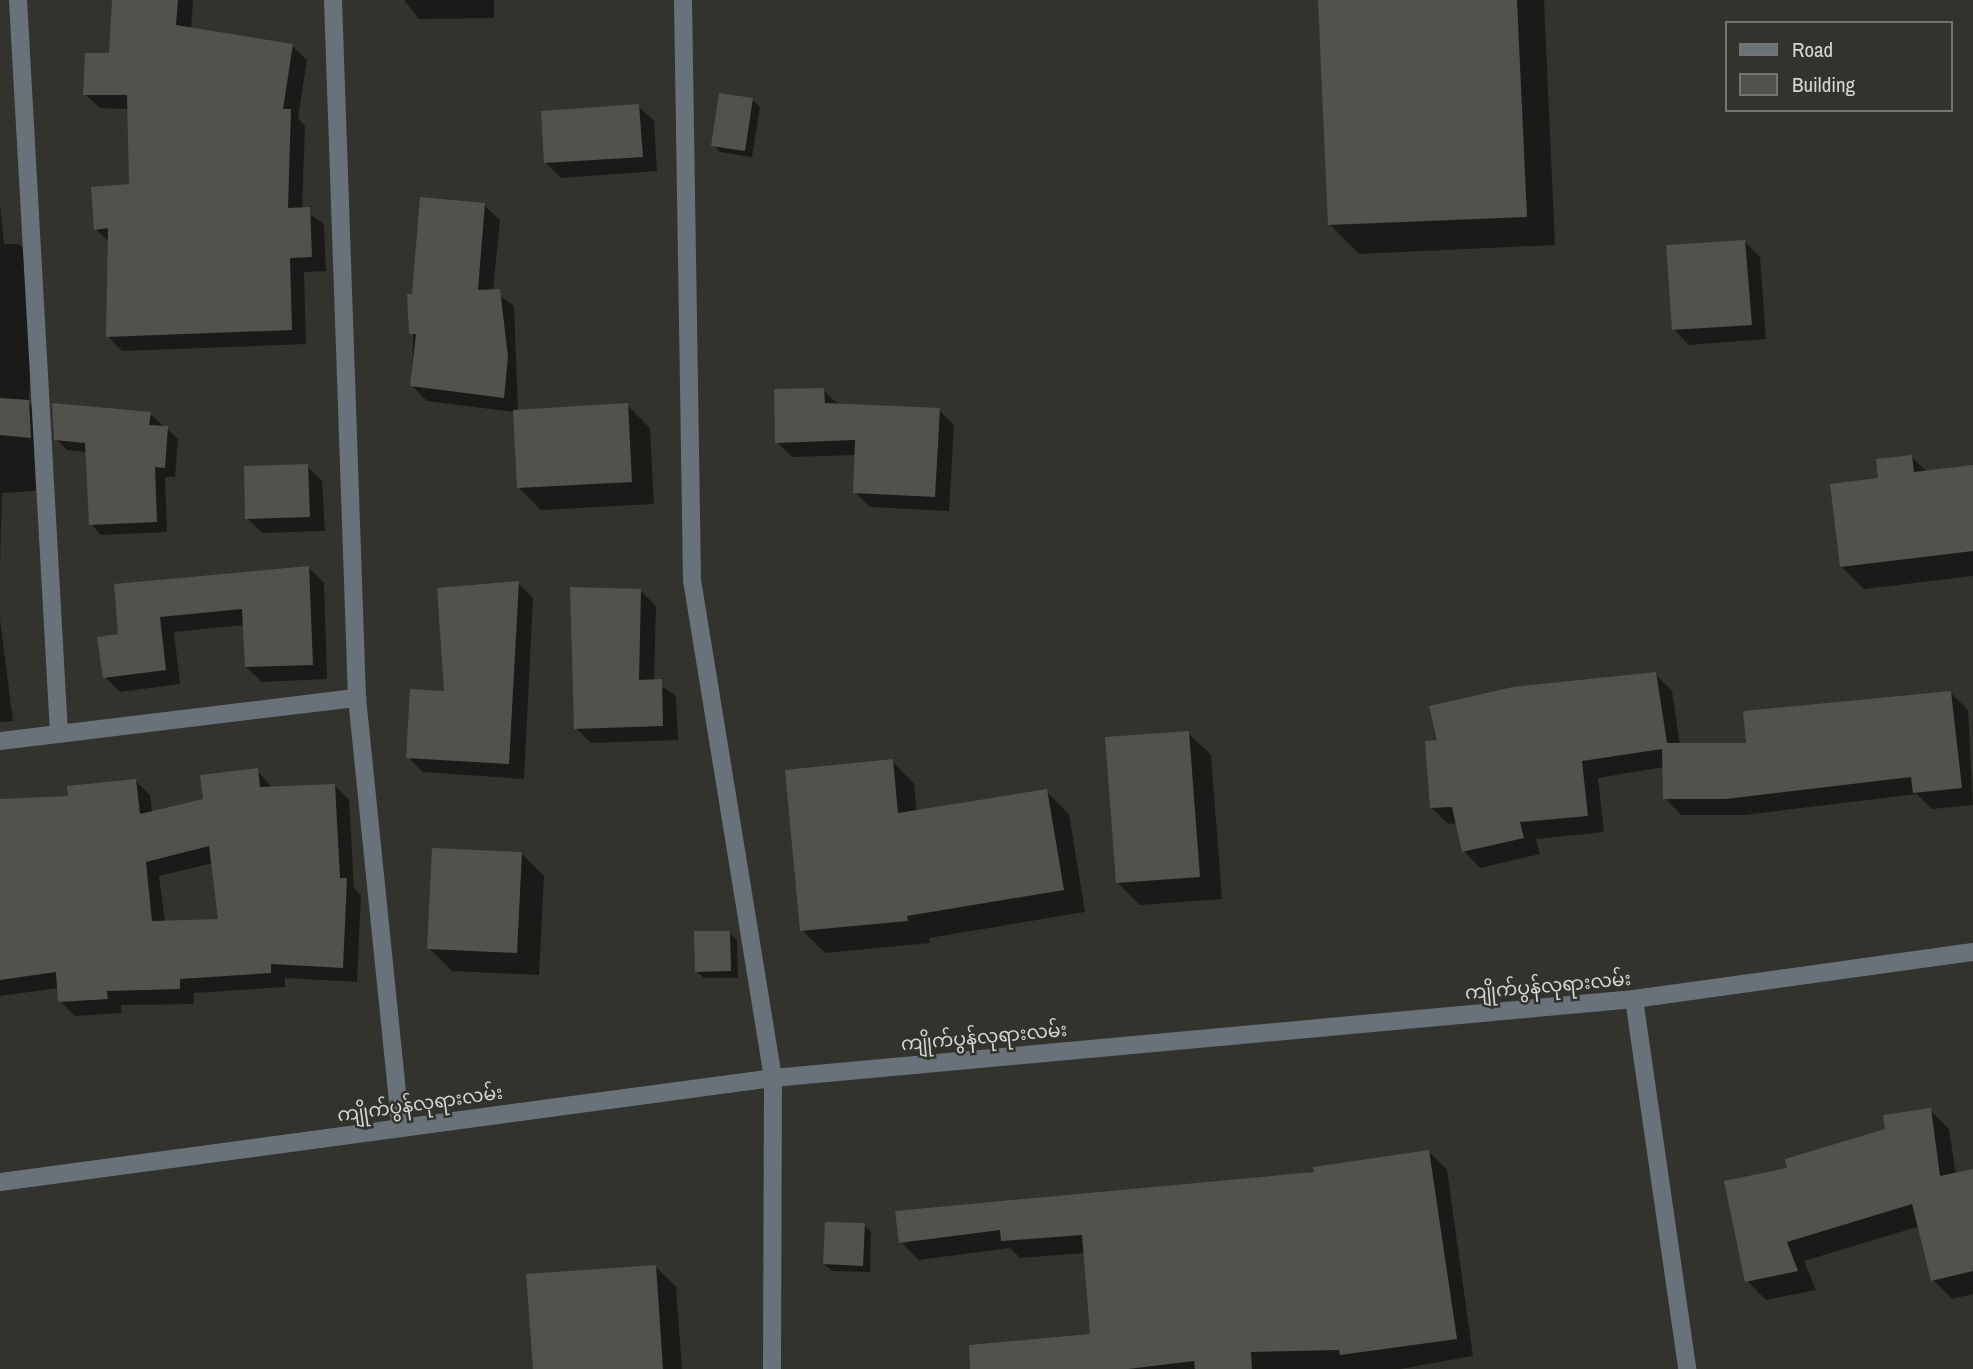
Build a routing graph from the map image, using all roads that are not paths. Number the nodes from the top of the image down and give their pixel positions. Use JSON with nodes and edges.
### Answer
{"nodes":[{"id":1,"x":19,"y":0,"type":"edge"},
{"id":2,"x":333,"y":0,"type":"edge"},
{"id":3,"x":683,"y":0,"type":"edge"},
{"id":4,"x":357,"y":698,"type":"junction"},
{"id":5,"x":59,"y":733,"type":"junction"},
{"id":6,"x":0,"y":741,"type":"edge"},
{"id":7,"x":1973,"y":952,"type":"edge"},
{"id":8,"x":1634,"y":999,"type":"junction"},
{"id":9,"x":773,"y":1078,"type":"junction"},
{"id":10,"x":401,"y":1128,"type":"junction"},
{"id":11,"x":0,"y":1182,"type":"edge"},
{"id":12,"x":772,"y":1369,"type":"edge"},
{"id":13,"x":1687,"y":1369,"type":"edge"}],
"edges":[{"from":1,"to":5,"type":"street"},
{"from":2,"to":4,"type":"street"},
{"from":3,"to":9,"type":"street"},
{"from":4,"to":5,"type":"street"},
{"from":4,"to":10,"type":"street"},
{"from":5,"to":6,"type":"street"},
{"from":7,"to":8,"type":"street","name":"ကျိုက်ပွန်လုရားလမ်း"},
{"from":8,"to":9,"type":"street","name":"ကျိုက်ပွန်လုရားလမ်း"},
{"from":8,"to":13,"type":"street"},
{"from":9,"to":10,"type":"street","name":"ကျိုက်ပွန်လုရားလမ်း"},
{"from":9,"to":12,"type":"street"},
{"from":10,"to":11,"type":"street","name":"ကျိုက်ပွန်လုရားလမ်း"}]}
